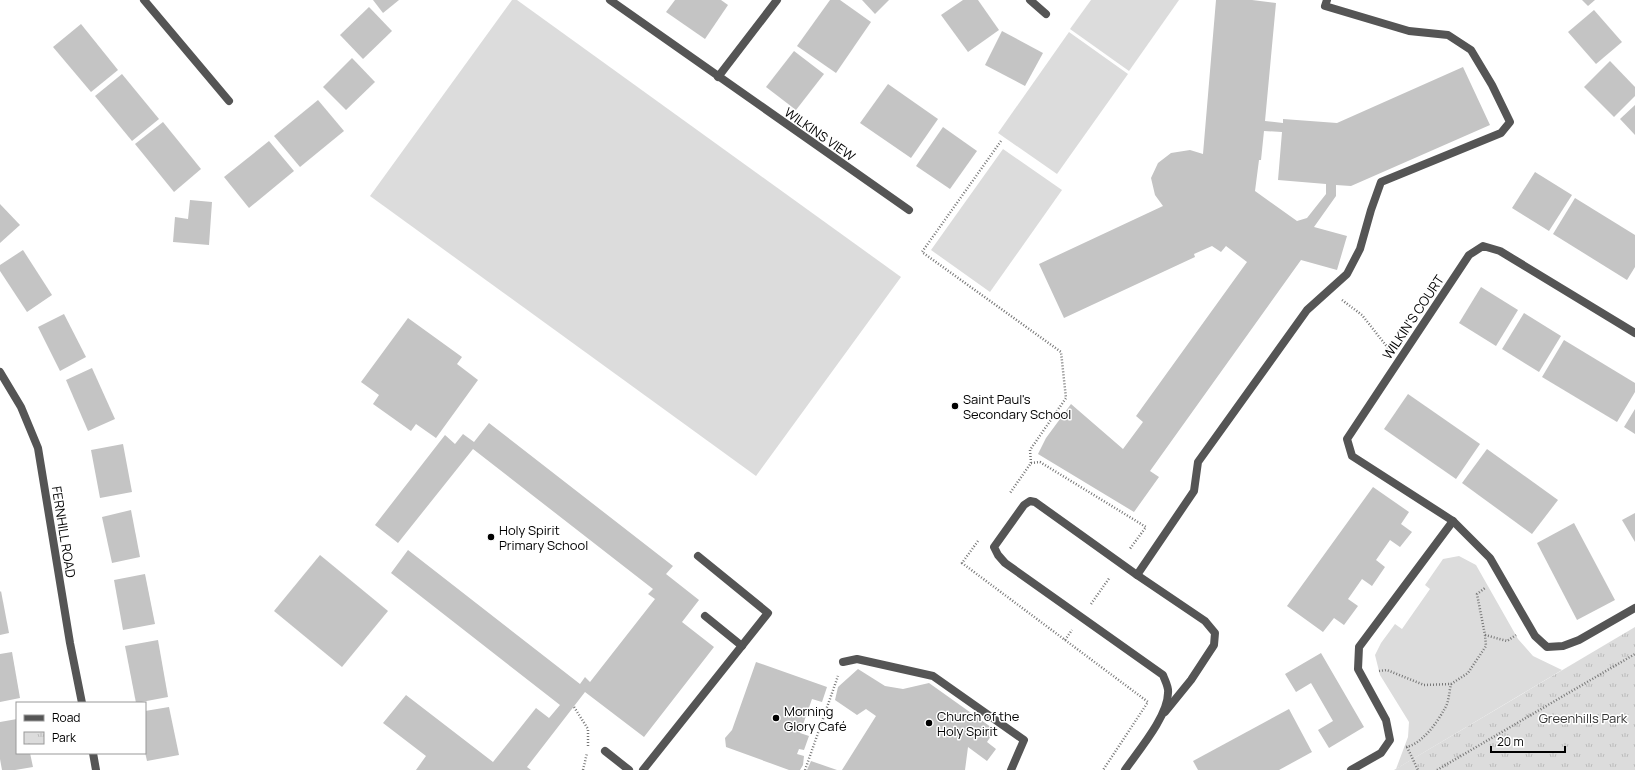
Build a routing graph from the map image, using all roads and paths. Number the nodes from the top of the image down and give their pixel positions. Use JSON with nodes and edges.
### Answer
{"nodes":[{"id":1,"x":144,"y":0,"type":"edge"},
{"id":2,"x":610,"y":0,"type":"edge"},
{"id":3,"x":777,"y":0,"type":"edge"},
{"id":4,"x":1030,"y":0,"type":"edge"},
{"id":5,"x":1327,"y":0,"type":"edge"},
{"id":6,"x":1046,"y":14,"type":"dead end"},
{"id":7,"x":718,"y":77,"type":"junction"},
{"id":8,"x":229,"y":101,"type":"dead end"},
{"id":9,"x":1001,"y":141,"type":"dead end"},
{"id":10,"x":909,"y":210,"type":"dead end"},
{"id":11,"x":1329,"y":291,"type":"junction"},
{"id":12,"x":1635,"y":333,"type":"edge"},
{"id":13,"x":1400,"y":357,"type":"junction"},
{"id":14,"x":0,"y":372,"type":"edge"},
{"id":15,"x":1009,"y":494,"type":"dead end"},
{"id":16,"x":1453,"y":522,"type":"junction"},
{"id":17,"x":979,"y":538,"type":"dead end"},
{"id":18,"x":698,"y":556,"type":"dead end"},
{"id":19,"x":1137,"y":575,"type":"junction"},
{"id":20,"x":1485,"y":588,"type":"dead end"},
{"id":21,"x":1635,"y":608,"type":"edge"},
{"id":22,"x":705,"y":616,"type":"dead end"},
{"id":23,"x":1520,"y":633,"type":"dead end"},
{"id":24,"x":1485,"y":636,"type":"junction"},
{"id":25,"x":742,"y":646,"type":"junction"},
{"id":26,"x":1635,"y":654,"type":"edge"},
{"id":27,"x":843,"y":662,"type":"joint"},
{"id":28,"x":1376,"y":671,"type":"dead end"},
{"id":29,"x":1451,"y":684,"type":"junction"},
{"id":30,"x":82,"y":702,"type":"edge"},
{"id":31,"x":574,"y":707,"type":"dead end"},
{"id":32,"x":1164,"y":714,"type":"junction"},
{"id":33,"x":1390,"y":740,"type":"junction"},
{"id":34,"x":1407,"y":747,"type":"junction"},
{"id":35,"x":605,"y":751,"type":"dead end"},
{"id":36,"x":93,"y":754,"type":"edge"},
{"id":37,"x":96,"y":770,"type":"edge"},
{"id":38,"x":583,"y":770,"type":"edge"},
{"id":39,"x":629,"y":770,"type":"edge"},
{"id":40,"x":642,"y":770,"type":"edge"},
{"id":41,"x":805,"y":770,"type":"edge"},
{"id":42,"x":1011,"y":770,"type":"edge"},
{"id":43,"x":1103,"y":770,"type":"edge"},
{"id":44,"x":1125,"y":770,"type":"edge"},
{"id":45,"x":1351,"y":770,"type":"edge"},
{"id":46,"x":1418,"y":770,"type":"edge"},
{"id":47,"x":1439,"y":770,"type":"edge"}],
"edges":[{"from":1,"to":8,"type":"street"},
{"from":2,"to":7,"type":"street","name":"WILKINS VIEW"},
{"from":3,"to":7,"type":"street"},
{"from":4,"to":6,"type":"street"},
{"from":5,"to":11,"type":"street"},
{"from":7,"to":10,"type":"street","name":"WILKINS VIEW"},
{"from":9,"to":15,"type":"path"},
{"from":11,"to":13,"type":"path"},
{"from":11,"to":19,"type":"street"},
{"from":12,"to":13,"type":"street","name":"WILKIN'S COURT"},
{"from":13,"to":16,"type":"street","name":"WILKIN'S COURT"},
{"from":14,"to":30,"type":"street","name":"FERNHILL ROAD"},
{"from":16,"to":21,"type":"street","name":"WILKIN'S COURT"},
{"from":16,"to":33,"type":"street"},
{"from":17,"to":43,"type":"path"},
{"from":18,"to":25,"type":"street"},
{"from":19,"to":32,"type":"street"},
{"from":19,"to":32,"type":"street"},
{"from":20,"to":24,"type":"path"},
{"from":22,"to":25,"type":"street"},
{"from":23,"to":24,"type":"path"},
{"from":24,"to":29,"type":"path"},
{"from":25,"to":40,"type":"street"},
{"from":26,"to":47,"type":"path"},
{"from":27,"to":41,"type":"path"},
{"from":27,"to":42,"type":"street"},
{"from":28,"to":29,"type":"path"},
{"from":29,"to":34,"type":"path"},
{"from":31,"to":38,"type":"path"},
{"from":32,"to":44,"type":"street"},
{"from":33,"to":34,"type":"path"},
{"from":33,"to":45,"type":"street"},
{"from":34,"to":46,"type":"path"},
{"from":35,"to":39,"type":"street"},
{"from":36,"to":37,"type":"street"}]}
